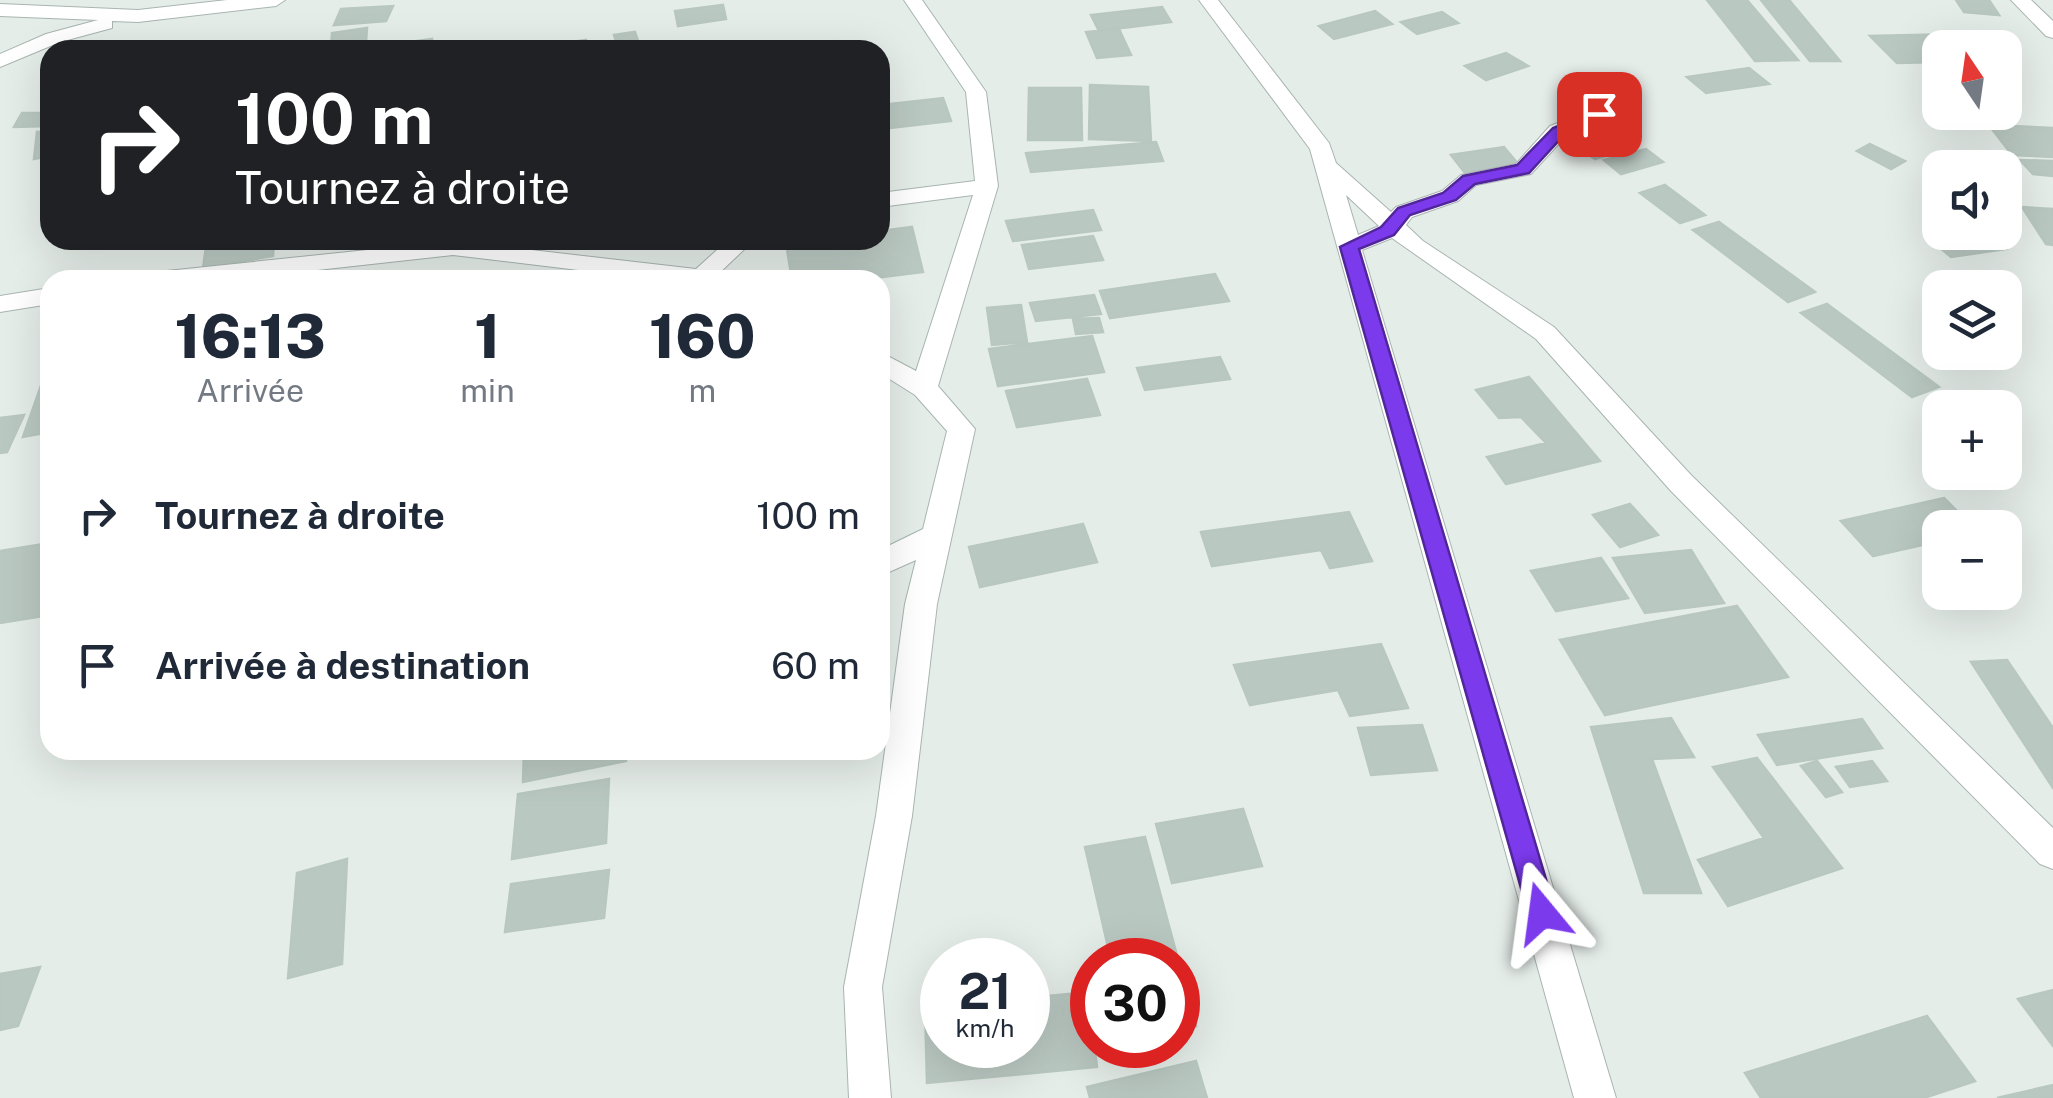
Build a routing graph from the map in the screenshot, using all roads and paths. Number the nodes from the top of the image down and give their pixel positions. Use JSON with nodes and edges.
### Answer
{"nodes":[{"id":1,"x":276,"y":0,"type":"edge"},
{"id":2,"x":913,"y":0,"type":"edge"},
{"id":3,"x":1208,"y":0,"type":"edge"},
{"id":4,"x":2020,"y":0,"type":"edge"},
{"id":5,"x":175,"y":5,"type":"edge"},
{"id":6,"x":0,"y":10,"type":"edge"},
{"id":7,"x":138,"y":16,"type":"junction"},
{"id":8,"x":2053,"y":32,"type":"edge"},
{"id":9,"x":49,"y":40,"type":"edge"},
{"id":10,"x":40,"y":44,"type":"edge"},
{"id":11,"x":0,"y":61,"type":"edge"},
{"id":12,"x":1599,"y":114,"type":"dead end"},
{"id":13,"x":1326,"y":166,"type":"junction"},
{"id":14,"x":987,"y":186,"type":"junction"},
{"id":15,"x":890,"y":199,"type":"edge"},
{"id":16,"x":1392,"y":226,"type":"junction"},
{"id":17,"x":1350,"y":247,"type":"junction"},
{"id":18,"x":434,"y":250,"type":"edge"},
{"id":19,"x":469,"y":250,"type":"edge"},
{"id":20,"x":733,"y":250,"type":"edge"},
{"id":21,"x":250,"y":270,"type":"edge"},
{"id":22,"x":632,"y":270,"type":"edge"},
{"id":23,"x":714,"y":270,"type":"edge"},
{"id":24,"x":40,"y":298,"type":"edge"},
{"id":25,"x":0,"y":304,"type":"edge"},
{"id":26,"x":890,"y":367,"type":"edge"},
{"id":27,"x":924,"y":388,"type":"junction"},
{"id":28,"x":937,"y":536,"type":"junction"},
{"id":29,"x":890,"y":559,"type":"edge"},
{"id":30,"x":2053,"y":852,"type":"edge"},
{"id":31,"x":870,"y":1098,"type":"edge"},
{"id":32,"x":1596,"y":1098,"type":"edge"}],
"edges":[{"from":1,"to":5,"type":"street"},
{"from":2,"to":14,"type":"street"},
{"from":3,"to":13,"type":"street"},
{"from":4,"to":8,"type":"street"},
{"from":5,"to":7,"type":"street"},
{"from":6,"to":7,"type":"street"},
{"from":7,"to":9,"type":"street"},
{"from":10,"to":11,"type":"street"},
{"from":12,"to":16,"type":"street"},
{"from":13,"to":16,"type":"street"},
{"from":13,"to":17,"type":"street"},
{"from":14,"to":15,"type":"street"},
{"from":14,"to":27,"type":"street"},
{"from":16,"to":17,"type":"street"},
{"from":16,"to":30,"type":"street"},
{"from":17,"to":32,"type":"street"},
{"from":18,"to":21,"type":"street"},
{"from":19,"to":22,"type":"street"},
{"from":20,"to":23,"type":"street"},
{"from":24,"to":25,"type":"street"},
{"from":26,"to":27,"type":"street"},
{"from":27,"to":28,"type":"street"},
{"from":28,"to":29,"type":"street"},
{"from":28,"to":31,"type":"street"}]}
